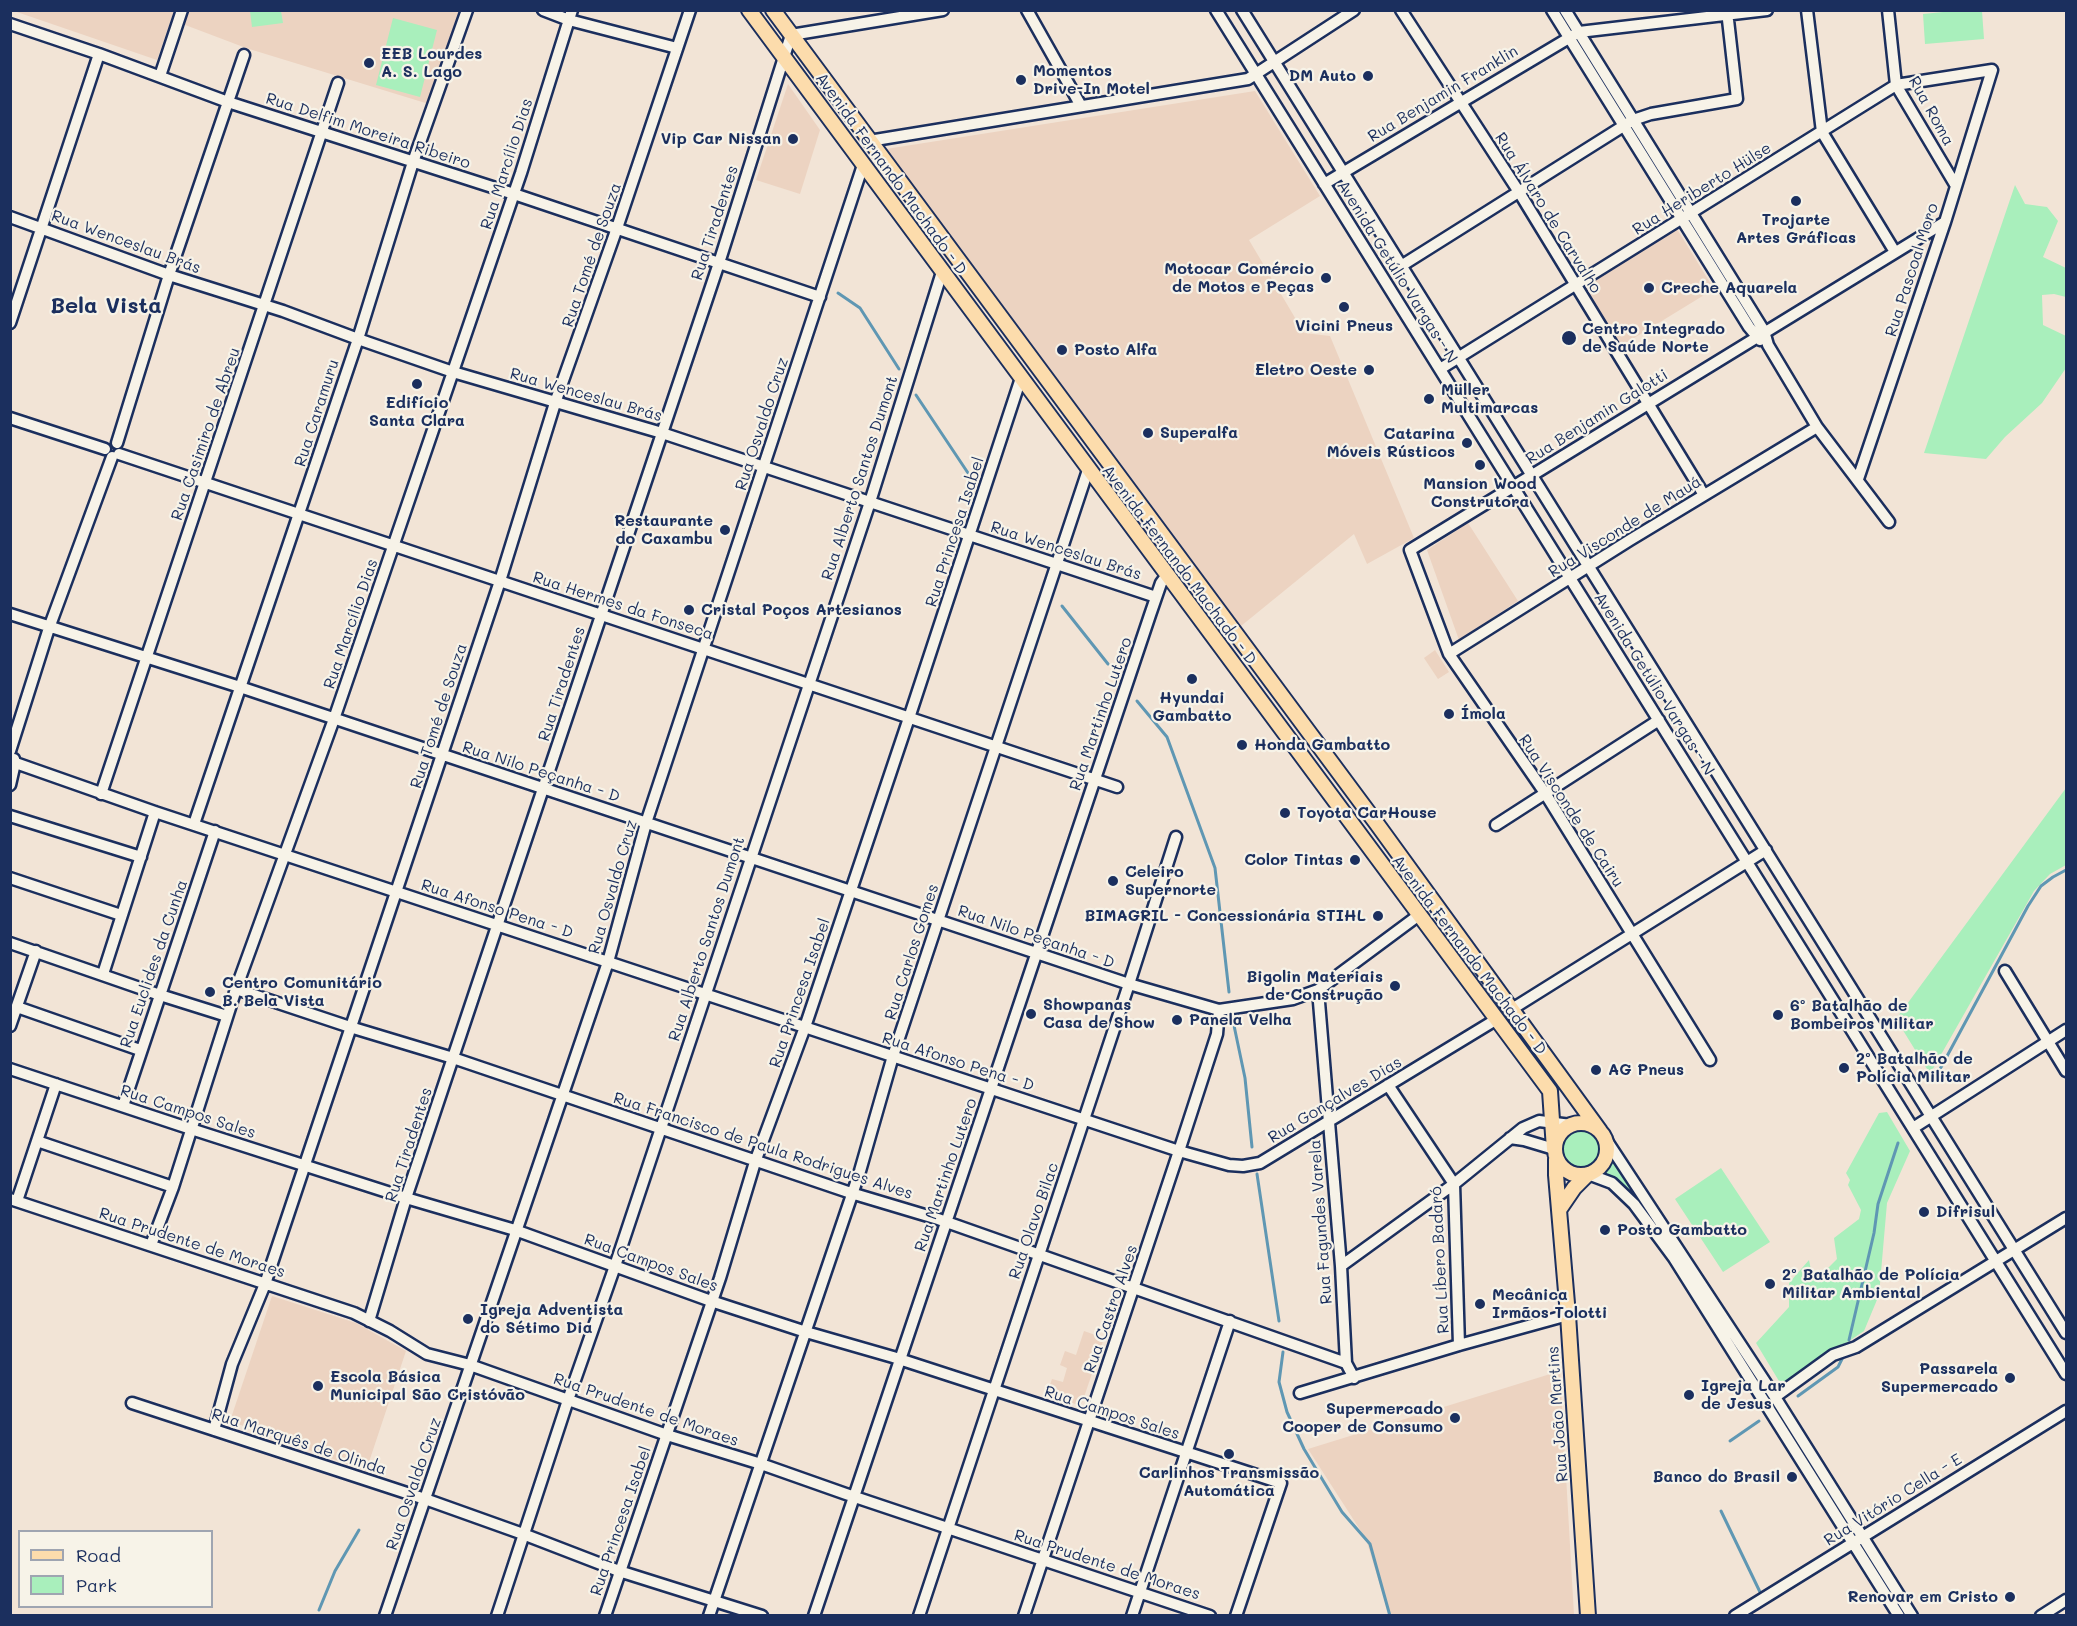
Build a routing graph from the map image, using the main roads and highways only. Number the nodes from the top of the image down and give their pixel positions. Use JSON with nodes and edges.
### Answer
{"nodes":[{"id":1,"x":749,"y":10,"type":"edge"},
{"id":2,"x":773,"y":10,"type":"edge"},
{"id":3,"x":1050,"y":417,"type":"junction"},
{"id":4,"x":1088,"y":436,"type":"junction"},
{"id":5,"x":1181,"y":562,"type":"junction"},
{"id":6,"x":1167,"y":575,"type":"junction"},
{"id":7,"x":1265,"y":674,"type":"junction"},
{"id":8,"x":1248,"y":685,"type":"junction"},
{"id":9,"x":1435,"y":903,"type":"junction"},
{"id":10,"x":1419,"y":915,"type":"junction"},
{"id":11,"x":1603,"y":1134,"type":"junction"},
{"id":12,"x":1555,"y":1154,"type":"junction"},
{"id":13,"x":1588,"y":1174,"type":"junction"},
{"id":14,"x":1559,"y":1210,"type":"junction"},
{"id":15,"x":1588,"y":1616,"type":"edge"}],
"edges":[{"from":1,"to":3,"type":"main road","name":"Avenida Fernando Machado - D"},
{"from":2,"to":4,"type":"main road","name":"Avenida Fernando Machado - D"},
{"from":3,"to":4,"type":"main road"},
{"from":3,"to":6,"type":"main road","name":"Avenida Fernando Machado - D"},
{"from":4,"to":5,"type":"main road","name":"Avenida Fernando Machado - D"},
{"from":5,"to":6,"type":"main road"},
{"from":5,"to":7,"type":"main road","name":"Avenida Fernando Machado - D"},
{"from":6,"to":8,"type":"main road","name":"Avenida Fernando Machado - D"},
{"from":7,"to":8,"type":"main road"},
{"from":7,"to":9,"type":"main road","name":"Avenida Fernando Machado - D"},
{"from":8,"to":10,"type":"main road","name":"Avenida Fernando Machado - D"},
{"from":9,"to":10,"type":"main road"},
{"from":9,"to":11,"type":"main road","name":"Avenida Fernando Machado - D"},
{"from":10,"to":12,"type":"main road","name":"Avenida Fernando Machado - D"},
{"from":11,"to":12,"type":"main road"},
{"from":11,"to":13,"type":"main road"},
{"from":12,"to":13,"type":"main road"},
{"from":12,"to":14,"type":"main road","name":"Rua João Martins"},
{"from":13,"to":14,"type":"main road"},
{"from":14,"to":15,"type":"main road","name":"Rua João Martins"}]}
